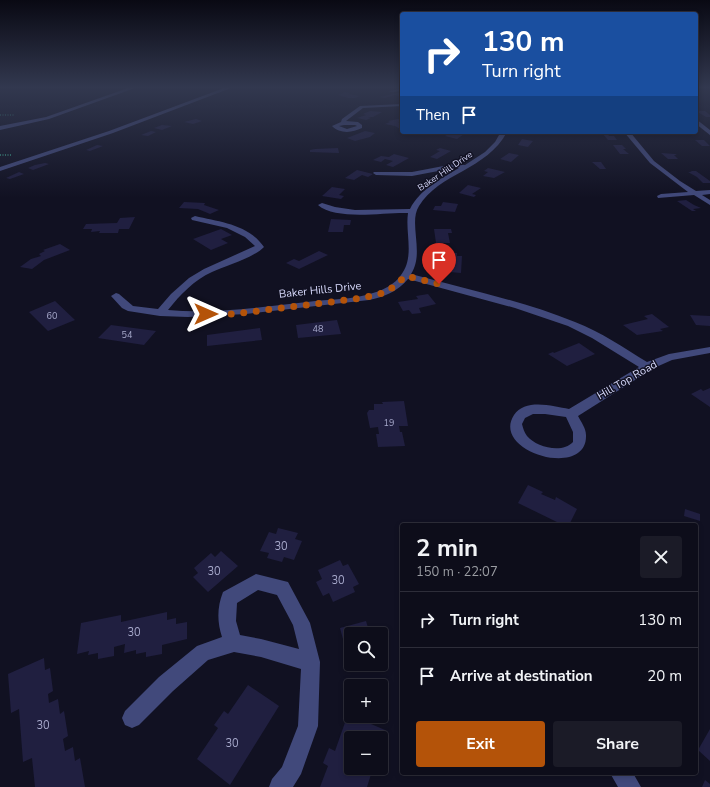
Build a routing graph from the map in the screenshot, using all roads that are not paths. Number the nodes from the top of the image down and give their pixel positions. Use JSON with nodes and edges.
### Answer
{"nodes":[{"id":1,"x":15,"y":125,"type":"edge"},
{"id":2,"x":131,"y":125,"type":"edge"},
{"id":3,"x":700,"y":125,"type":"edge"},
{"id":4,"x":0,"y":128,"type":"edge"},
{"id":5,"x":710,"y":133,"type":"edge"},
{"id":6,"x":502,"y":134,"type":"edge"},
{"id":7,"x":629,"y":134,"type":"edge"},
{"id":8,"x":465,"y":167,"type":"junction"},
{"id":9,"x":0,"y":169,"type":"edge"},
{"id":10,"x":376,"y":173,"type":"dead end"},
{"id":11,"x":710,"y":192,"type":"edge"},
{"id":12,"x":695,"y":194,"type":"junction"},
{"id":13,"x":661,"y":196,"type":"dead end"},
{"id":14,"x":710,"y":203,"type":"edge"},
{"id":15,"x":322,"y":205,"type":"dead end"},
{"id":16,"x":412,"y":211,"type":"junction"},
{"id":17,"x":195,"y":218,"type":"dead end"},
{"id":18,"x":406,"y":276,"type":"junction"},
{"id":19,"x":116,"y":296,"type":"dead end"},
{"id":20,"x":160,"y":313,"type":"junction"},
{"id":21,"x":710,"y":350,"type":"edge"},
{"id":22,"x":647,"y":367,"type":"junction"},
{"id":23,"x":571,"y":414,"type":"junction"},
{"id":24,"x":234,"y":643,"type":"junction"},
{"id":25,"x":311,"y":662,"type":"junction"},
{"id":26,"x":132,"y":718,"type":"dead end"},
{"id":27,"x":622,"y":775,"type":"edge"},
{"id":28,"x":280,"y":787,"type":"edge"},
{"id":29,"x":630,"y":787,"type":"edge"}],
"edges":[{"from":1,"to":4,"type":"street"},
{"from":2,"to":9,"type":"street"},
{"from":3,"to":5,"type":"street"},
{"from":6,"to":8,"type":"street","name":"Baker Hill Drive"},
{"from":7,"to":12,"type":"street"},
{"from":8,"to":10,"type":"street"},
{"from":8,"to":16,"type":"street","name":"Baker Hill Drive"},
{"from":11,"to":12,"type":"street"},
{"from":12,"to":13,"type":"street"},
{"from":12,"to":14,"type":"street"},
{"from":15,"to":16,"type":"street"},
{"from":16,"to":18,"type":"street"},
{"from":17,"to":20,"type":"street"},
{"from":18,"to":20,"type":"street","name":"Baker Hills Drive"},
{"from":18,"to":22,"type":"street"},
{"from":19,"to":20,"type":"street","name":"Baker Hills Drive"},
{"from":21,"to":22,"type":"street","name":"Hill Top Road"},
{"from":22,"to":23,"type":"street","name":"Hill Top Road"},
{"from":23,"to":23,"type":"street"},
{"from":24,"to":25,"type":"street"},
{"from":24,"to":25,"type":"street"},
{"from":24,"to":26,"type":"street"},
{"from":25,"to":28,"type":"street"},
{"from":27,"to":29,"type":"street"}]}
